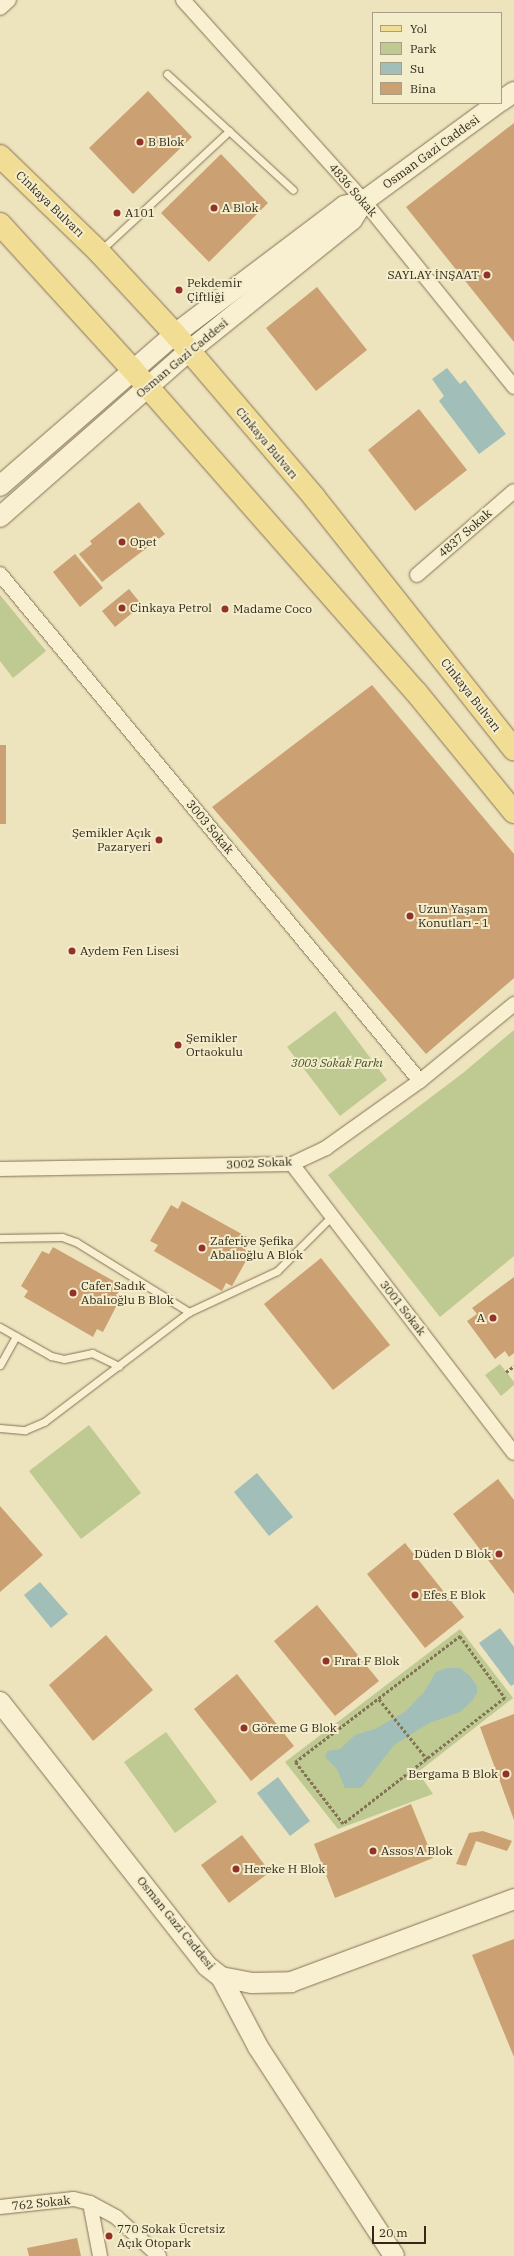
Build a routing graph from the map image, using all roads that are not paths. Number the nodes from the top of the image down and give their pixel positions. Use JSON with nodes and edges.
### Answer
{"nodes":[{"id":1,"x":9,"y":0,"type":"edge"},
{"id":2,"x":183,"y":0,"type":"edge"},
{"id":3,"x":0,"y":8,"type":"edge"},
{"id":4,"x":167,"y":74,"type":"dead end"},
{"id":5,"x":514,"y":92,"type":"edge"},
{"id":6,"x":502,"y":100,"type":"edge"},
{"id":7,"x":497,"y":104,"type":"edge"},
{"id":8,"x":229,"y":131,"type":"junction"},
{"id":9,"x":0,"y":156,"type":"edge"},
{"id":10,"x":293,"y":190,"type":"dead end"},
{"id":11,"x":364,"y":201,"type":"junction"},
{"id":12,"x":0,"y":224,"type":"edge"},
{"id":13,"x":99,"y":252,"type":"junction"},
{"id":14,"x":174,"y":334,"type":"junction"},
{"id":15,"x":189,"y":351,"type":"junction"},
{"id":16,"x":132,"y":369,"type":"junction"},
{"id":17,"x":148,"y":387,"type":"junction"},
{"id":18,"x":514,"y":387,"type":"edge"},
{"id":19,"x":0,"y":486,"type":"edge"},
{"id":20,"x":514,"y":491,"type":"edge"},
{"id":21,"x":0,"y":517,"type":"edge"},
{"id":22,"x":0,"y":574,"type":"edge"},
{"id":23,"x":417,"y":574,"type":"dead end"},
{"id":24,"x":514,"y":749,"type":"edge"},
{"id":25,"x":514,"y":812,"type":"edge"},
{"id":26,"x":514,"y":1004,"type":"edge"},
{"id":27,"x":420,"y":1081,"type":"junction"},
{"id":28,"x":292,"y":1164,"type":"junction"},
{"id":29,"x":0,"y":1169,"type":"edge"},
{"id":30,"x":332,"y":1216,"type":"junction"},
{"id":31,"x":0,"y":1238,"type":"edge"},
{"id":32,"x":189,"y":1312,"type":"junction"},
{"id":33,"x":0,"y":1327,"type":"edge"},
{"id":34,"x":16,"y":1336,"type":"junction"},
{"id":35,"x":0,"y":1365,"type":"edge"},
{"id":36,"x":118,"y":1366,"type":"junction"},
{"id":37,"x":0,"y":1428,"type":"edge"},
{"id":38,"x":514,"y":1453,"type":"edge"},
{"id":39,"x":0,"y":1702,"type":"edge"},
{"id":40,"x":514,"y":1899,"type":"edge"},
{"id":41,"x":221,"y":1976,"type":"junction"},
{"id":42,"x":90,"y":2203,"type":"junction"},
{"id":43,"x":0,"y":2207,"type":"edge"},
{"id":44,"x":100,"y":2256,"type":"edge"},
{"id":45,"x":159,"y":2256,"type":"edge"},
{"id":46,"x":394,"y":2256,"type":"edge"}],
"edges":[{"from":1,"to":3,"type":"street"},
{"from":2,"to":11,"type":"street","name":"4836 Sokak"},
{"from":4,"to":8,"type":"lane"},
{"from":5,"to":6,"type":"street"},
{"from":7,"to":11,"type":"street","name":"Osman Gazi Caddesi"},
{"from":8,"to":10,"type":"lane"},
{"from":8,"to":13,"type":"lane"},
{"from":9,"to":13,"type":"main road","name":"Cinkaya Bulvarı"},
{"from":11,"to":14,"type":"street","name":"Osman Gazi Caddesi"},
{"from":11,"to":15,"type":"street","name":"Osman Gazi Caddesi"},
{"from":11,"to":18,"type":"street","name":"4836 Sokak"},
{"from":12,"to":16,"type":"main road"},
{"from":13,"to":14,"type":"main road","name":"Cinkaya Bulvarı"},
{"from":14,"to":15,"type":"main road","name":"Cinkaya Bulvarı"},
{"from":14,"to":16,"type":"street","name":"Osman Gazi Caddesi"},
{"from":15,"to":17,"type":"street","name":"Osman Gazi Caddesi"},
{"from":15,"to":24,"type":"main road","name":"Cinkaya Bulvarı"},
{"from":16,"to":17,"type":"main road"},
{"from":16,"to":19,"type":"street","name":"Osman Gazi Caddesi"},
{"from":17,"to":21,"type":"street","name":"Osman Gazi Caddesi"},
{"from":17,"to":25,"type":"main road"},
{"from":20,"to":23,"type":"street","name":"4837 Sokak"},
{"from":22,"to":27,"type":"street","name":"3003 Sokak"},
{"from":26,"to":27,"type":"street","name":"3002 Sokak"},
{"from":27,"to":28,"type":"street","name":"3002 Sokak"},
{"from":28,"to":29,"type":"street","name":"3002 Sokak"},
{"from":28,"to":30,"type":"street","name":"3001 Sokak"},
{"from":30,"to":32,"type":"lane"},
{"from":30,"to":38,"type":"street","name":"3001 Sokak"},
{"from":31,"to":32,"type":"lane"},
{"from":32,"to":36,"type":"lane"},
{"from":33,"to":34,"type":"lane"},
{"from":34,"to":35,"type":"lane"},
{"from":34,"to":36,"type":"lane"},
{"from":36,"to":37,"type":"lane"},
{"from":39,"to":41,"type":"street","name":"Osman Gazi Caddesi"},
{"from":40,"to":41,"type":"street","name":"Osman Gazi Caddesi"},
{"from":41,"to":46,"type":"street"},
{"from":42,"to":43,"type":"street","name":"762 Sokak"},
{"from":42,"to":44,"type":"street"},
{"from":42,"to":45,"type":"street","name":"762 Sokak"}]}
